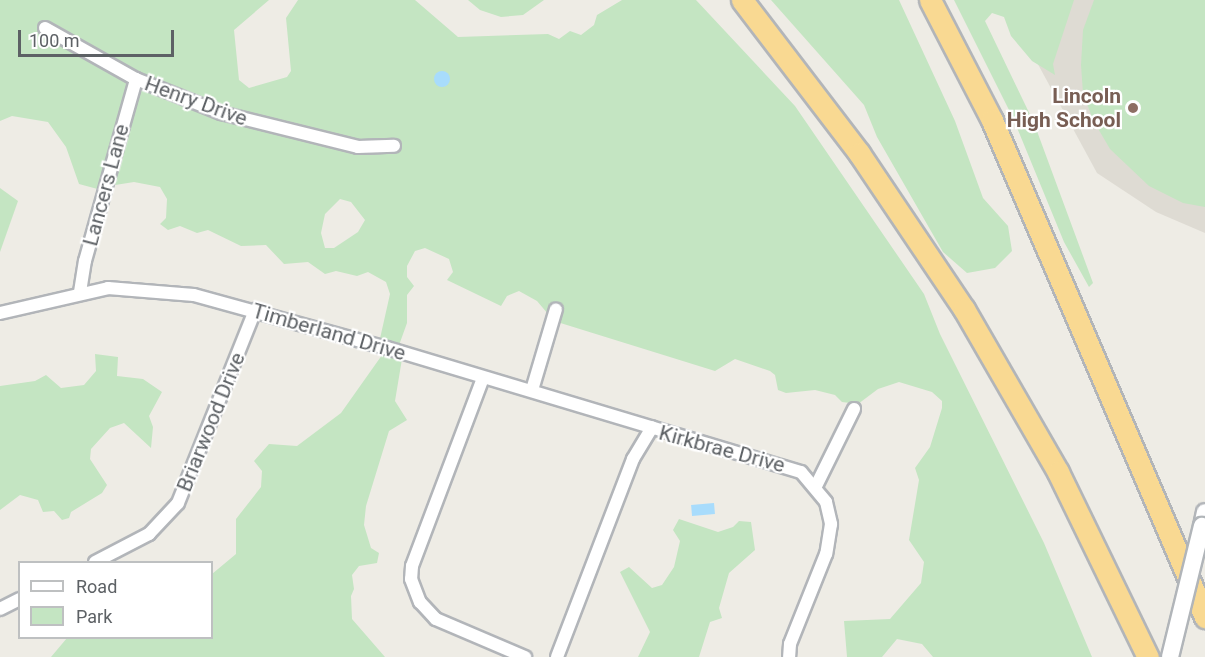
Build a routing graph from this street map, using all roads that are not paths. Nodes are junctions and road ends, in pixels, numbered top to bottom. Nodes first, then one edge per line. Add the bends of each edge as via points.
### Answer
1 (742, 0) edge
2 (930, 0) edge
3 (937, 0) edge
4 (45, 28) dead end
5 (959, 53) junction
6 (136, 79) junction
7 (394, 146) dead end
8 (80, 292) junction
9 (556, 309) dead end
10 (255, 310) junction
11 (0, 313) edge
12 (483, 378) junction
13 (532, 390) junction
14 (854, 409) dead end
15 (652, 427) junction
16 (816, 486) junction
17 (1203, 519) edge
18 (97, 561) edge
19 (18, 601) edge
20 (0, 609) edge
21 (1205, 617) edge
22 (525, 657) edge
23 (557, 657) edge
24 (789, 657) edge
25 (1148, 657) edge
26 (1170, 657) edge

1 - 25 highway via 859,153 969,317 1058,472
2 - 5 highway
3 - 5 highway
4 - 6 street, Henry Drive
5 - 21 highway
6 - 7 street, Henry Drive via 242,119 358,147
6 - 8 street, Lancers Lane via 85,261
8 - 10 street, Timberland Drive via 154,289
8 - 11 street, Timberland Drive
9 - 13 street
10 - 12 street, Timberland Drive
10 - 18 street, Briarwood Drive via 178,503 149,534
12 - 13 street, Timberland Drive
12 - 22 street via 412,566 411,579 420,602 436,619
13 - 15 street, Timberland Drive
14 - 16 street
15 - 16 street, Kirkbrae Drive via 788,466
15 - 23 street, Kirkbrae Drive via 633,459
16 - 24 street via 826,502 830,538 790,644
17 - 26 main road, bridge
19 - 20 street

